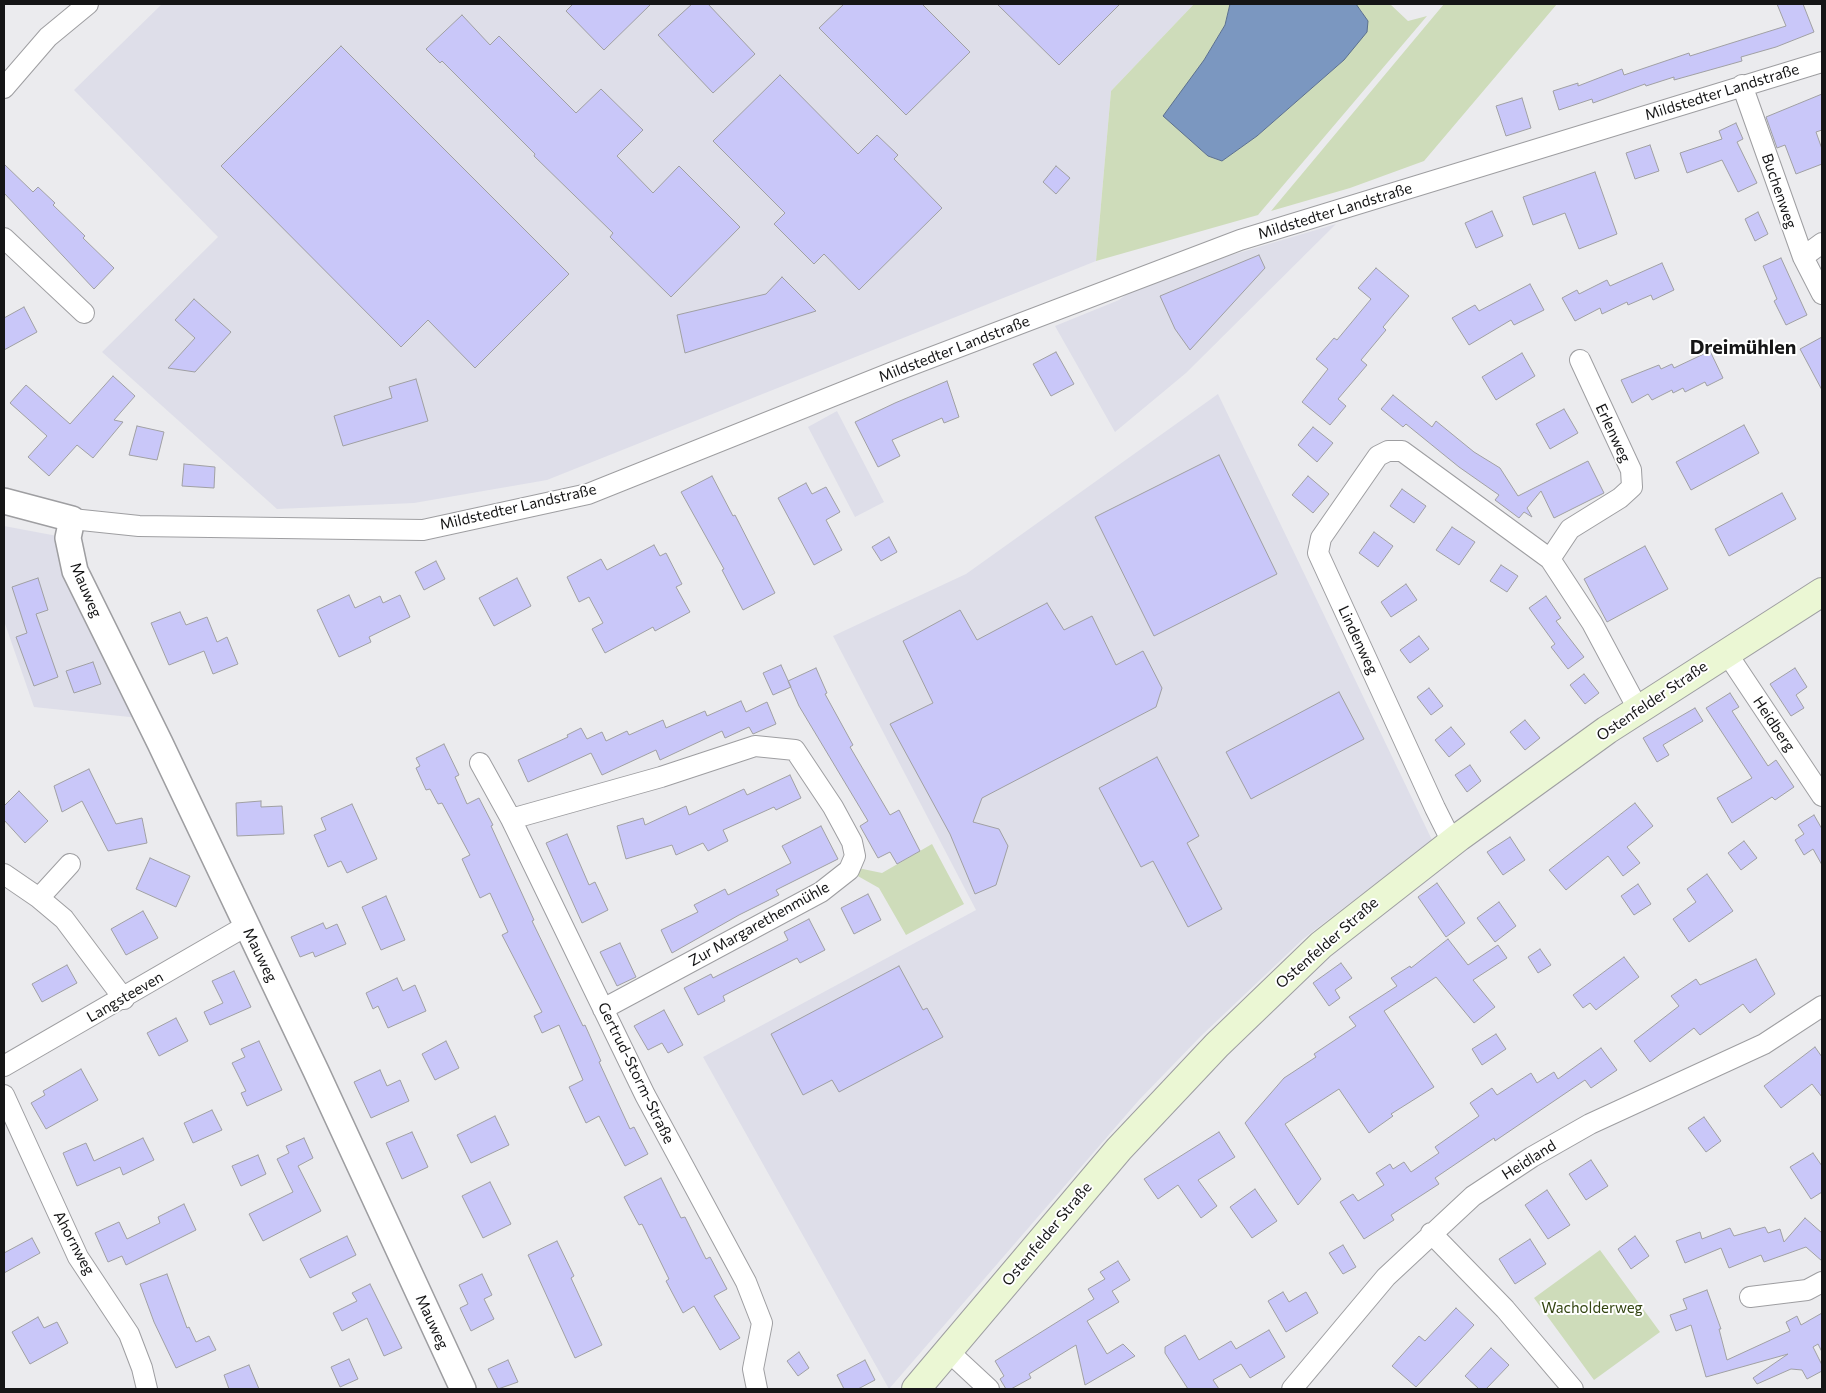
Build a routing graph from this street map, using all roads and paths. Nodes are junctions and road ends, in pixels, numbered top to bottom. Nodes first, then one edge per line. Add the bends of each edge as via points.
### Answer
1 (88, 4) edge
2 (1822, 62) edge
3 (1742, 85) junction
4 (4, 88) edge
5 (4, 238) edge
6 (1822, 243) edge
7 (1802, 257) junction
8 (1822, 294) edge
9 (84, 313) dead end
10 (1580, 360) dead end
11 (4, 501) edge
12 (72, 519) junction
13 (1550, 559) junction
14 (1822, 592) edge
15 (1726, 652) junction
16 (1638, 708) junction
17 (480, 763) dead end
18 (1822, 796) edge
19 (511, 819) junction
20 (1452, 842) junction
21 (70, 864) dead end
22 (4, 874) edge
23 (39, 898) junction
24 (246, 926) junction
25 (124, 999) junction
26 (1822, 1006) edge
27 (603, 1008) junction
28 (4, 1066) edge
29 (4, 1095) edge
30 (1432, 1233) junction
31 (1822, 1282) edge
32 (1750, 1297) dead end
33 (948, 1351) junction
34 (147, 1389) edge
35 (463, 1389) edge
36 (758, 1389) edge
37 (916, 1389) edge
38 (989, 1389) edge
39 (1292, 1389) edge
40 (1573, 1389) edge

1 - 4 street via 48,37
2 - 3 street, Mildstedter Landstraße
3 - 7 street, Buchenweg
3 - 12 street, Mildstedter Landstraße via 1240,240 893,372 588,494 423,530 139,526
5 - 9 street
6 - 7 street
7 - 8 street, Buchenweg
10 - 13 street, Erlenweg via 1630,470 1632,487 1570,529
11 - 12 street
12 - 24 street, Mauweg via 68,538 74,571
13 - 16 street via 1592,623
13 - 20 street, Lindenweg via 1402,451 1388,450 1378,456 1321,538 1318,553
14 - 15 main road, Ostenfelder Straße
15 - 16 main road, Ostenfelder Straße
15 - 18 street, Heidberg
16 - 20 main road, Ostenfelder Straße
17 - 19 street, Gertrud-Storm-Straße
19 - 27 street, Gertrud-Storm-Straße
19 - 27 street, Zur Margarethenmühle via 661,777 755,746 795,750 852,842 854,856 849,870 821,892
20 - 33 main road, Ostenfelder Straße via 1321,945 1221,1040 1119,1149
21 - 23 street
22 - 23 street
23 - 25 street via 64,920
24 - 25 street, Langsteeven
24 - 35 street, Mauweg
25 - 28 street, Langsteeven
26 - 30 street, Heidland via 1764,1044 1590,1124 1532,1157 1473,1196
27 - 36 street, Gertrud-Storm-Straße via 645,1095 746,1282 762,1323 753,1370
29 - 34 street, Ahornweg via 78,1257 129,1334
30 - 39 street, Heidland via 1386,1278
30 - 40 street via 1505,1309
31 - 32 street via 1807,1290
33 - 37 main road, Ostenfelder Straße
33 - 38 street

